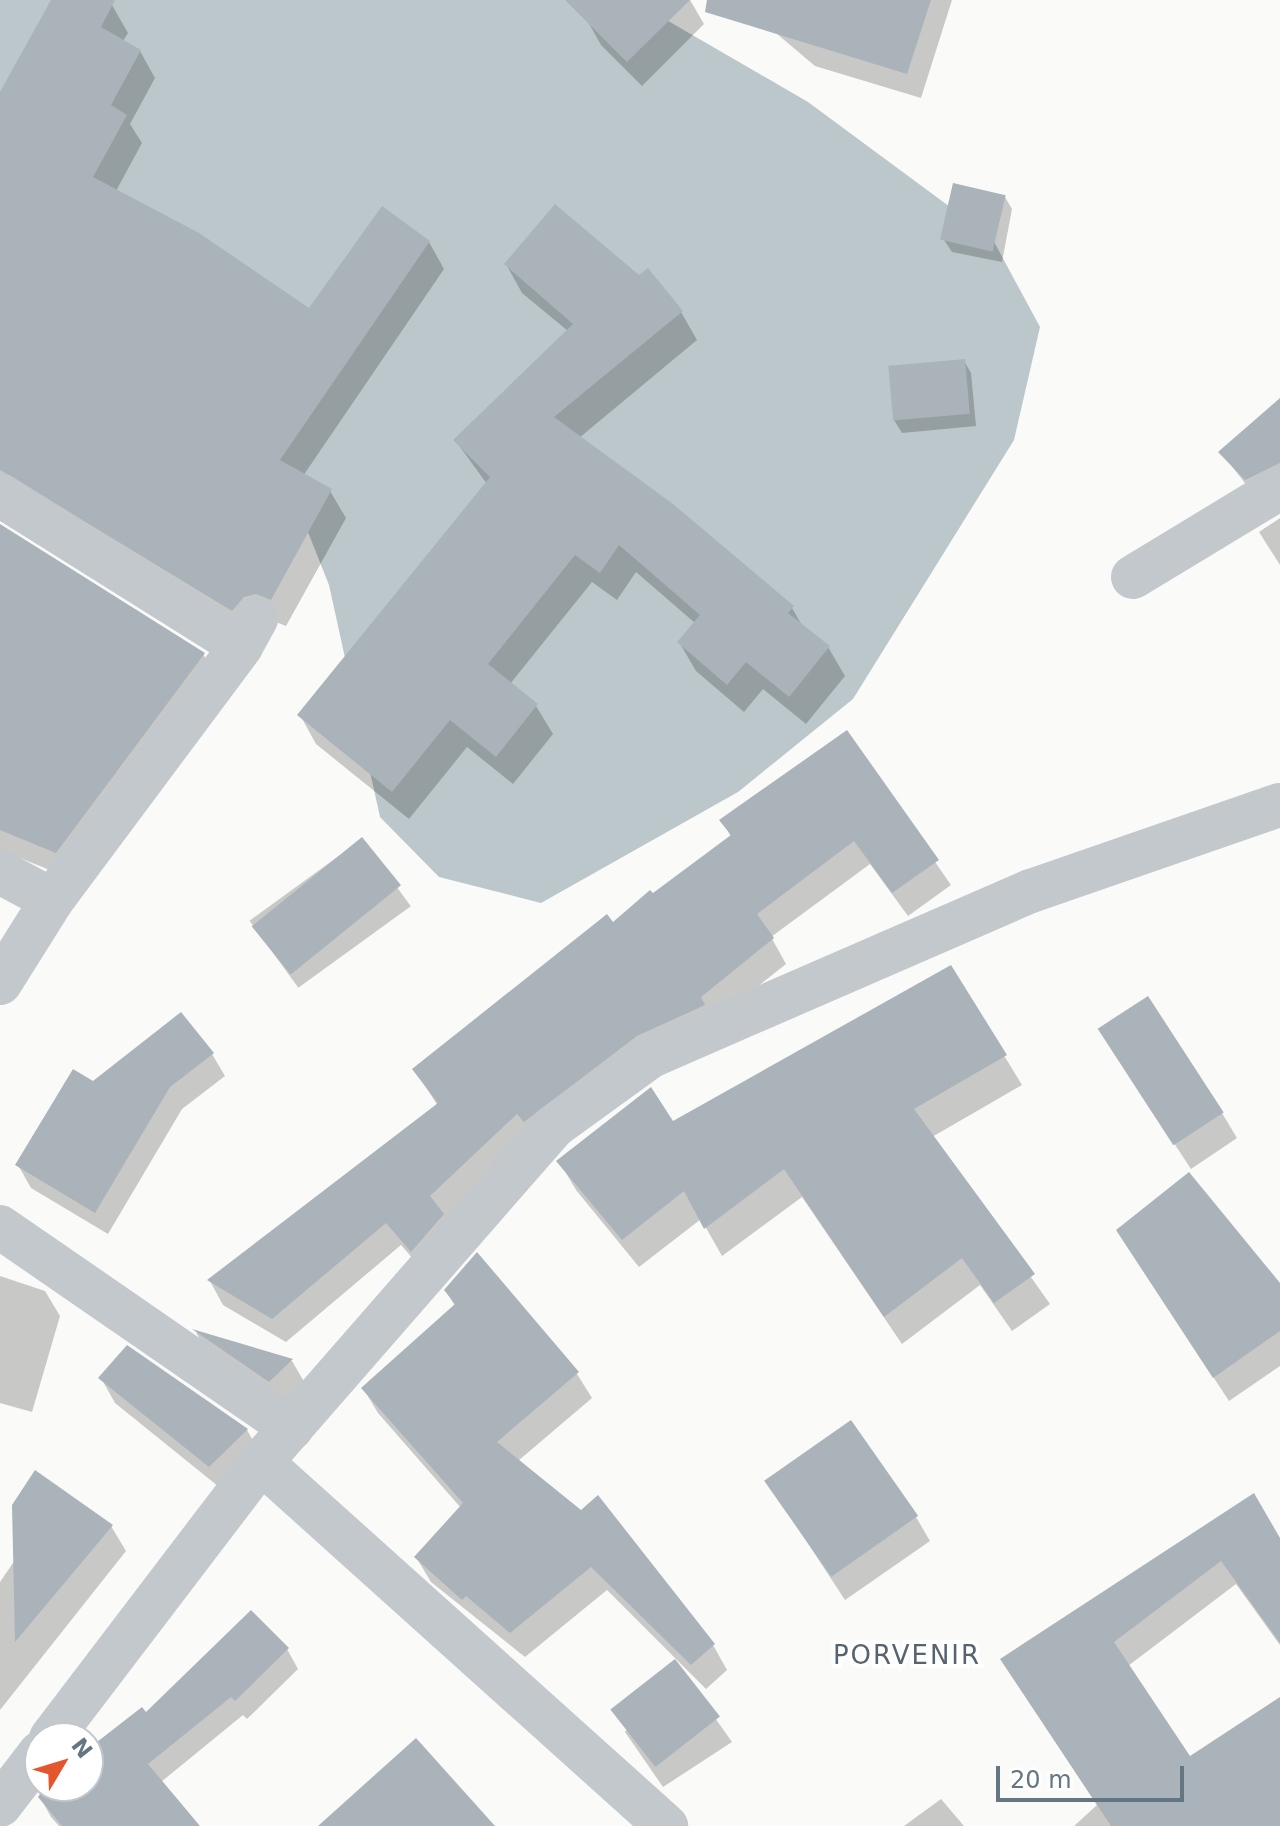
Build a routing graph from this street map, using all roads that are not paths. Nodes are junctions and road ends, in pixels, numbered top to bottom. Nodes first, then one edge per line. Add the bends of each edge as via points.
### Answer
1 (1280, 488) edge
2 (0, 495) edge
3 (1133, 577) dead end
4 (1280, 805) edge
5 (0, 872) edge
6 (52, 900) junction
7 (0, 983) edge
8 (0, 1227) edge
9 (291, 1428) junction
10 (261, 1462) junction
11 (63, 1722) edge
12 (24, 1774) edge
13 (0, 1805) edge
14 (666, 1826) edge

1 - 3 street
2 - 6 street via 249,632
4 - 9 street via 1031,891 651,1056 553,1127
5 - 6 street
6 - 7 street
8 - 9 street
9 - 10 street
10 - 11 street
10 - 14 street
12 - 13 street

